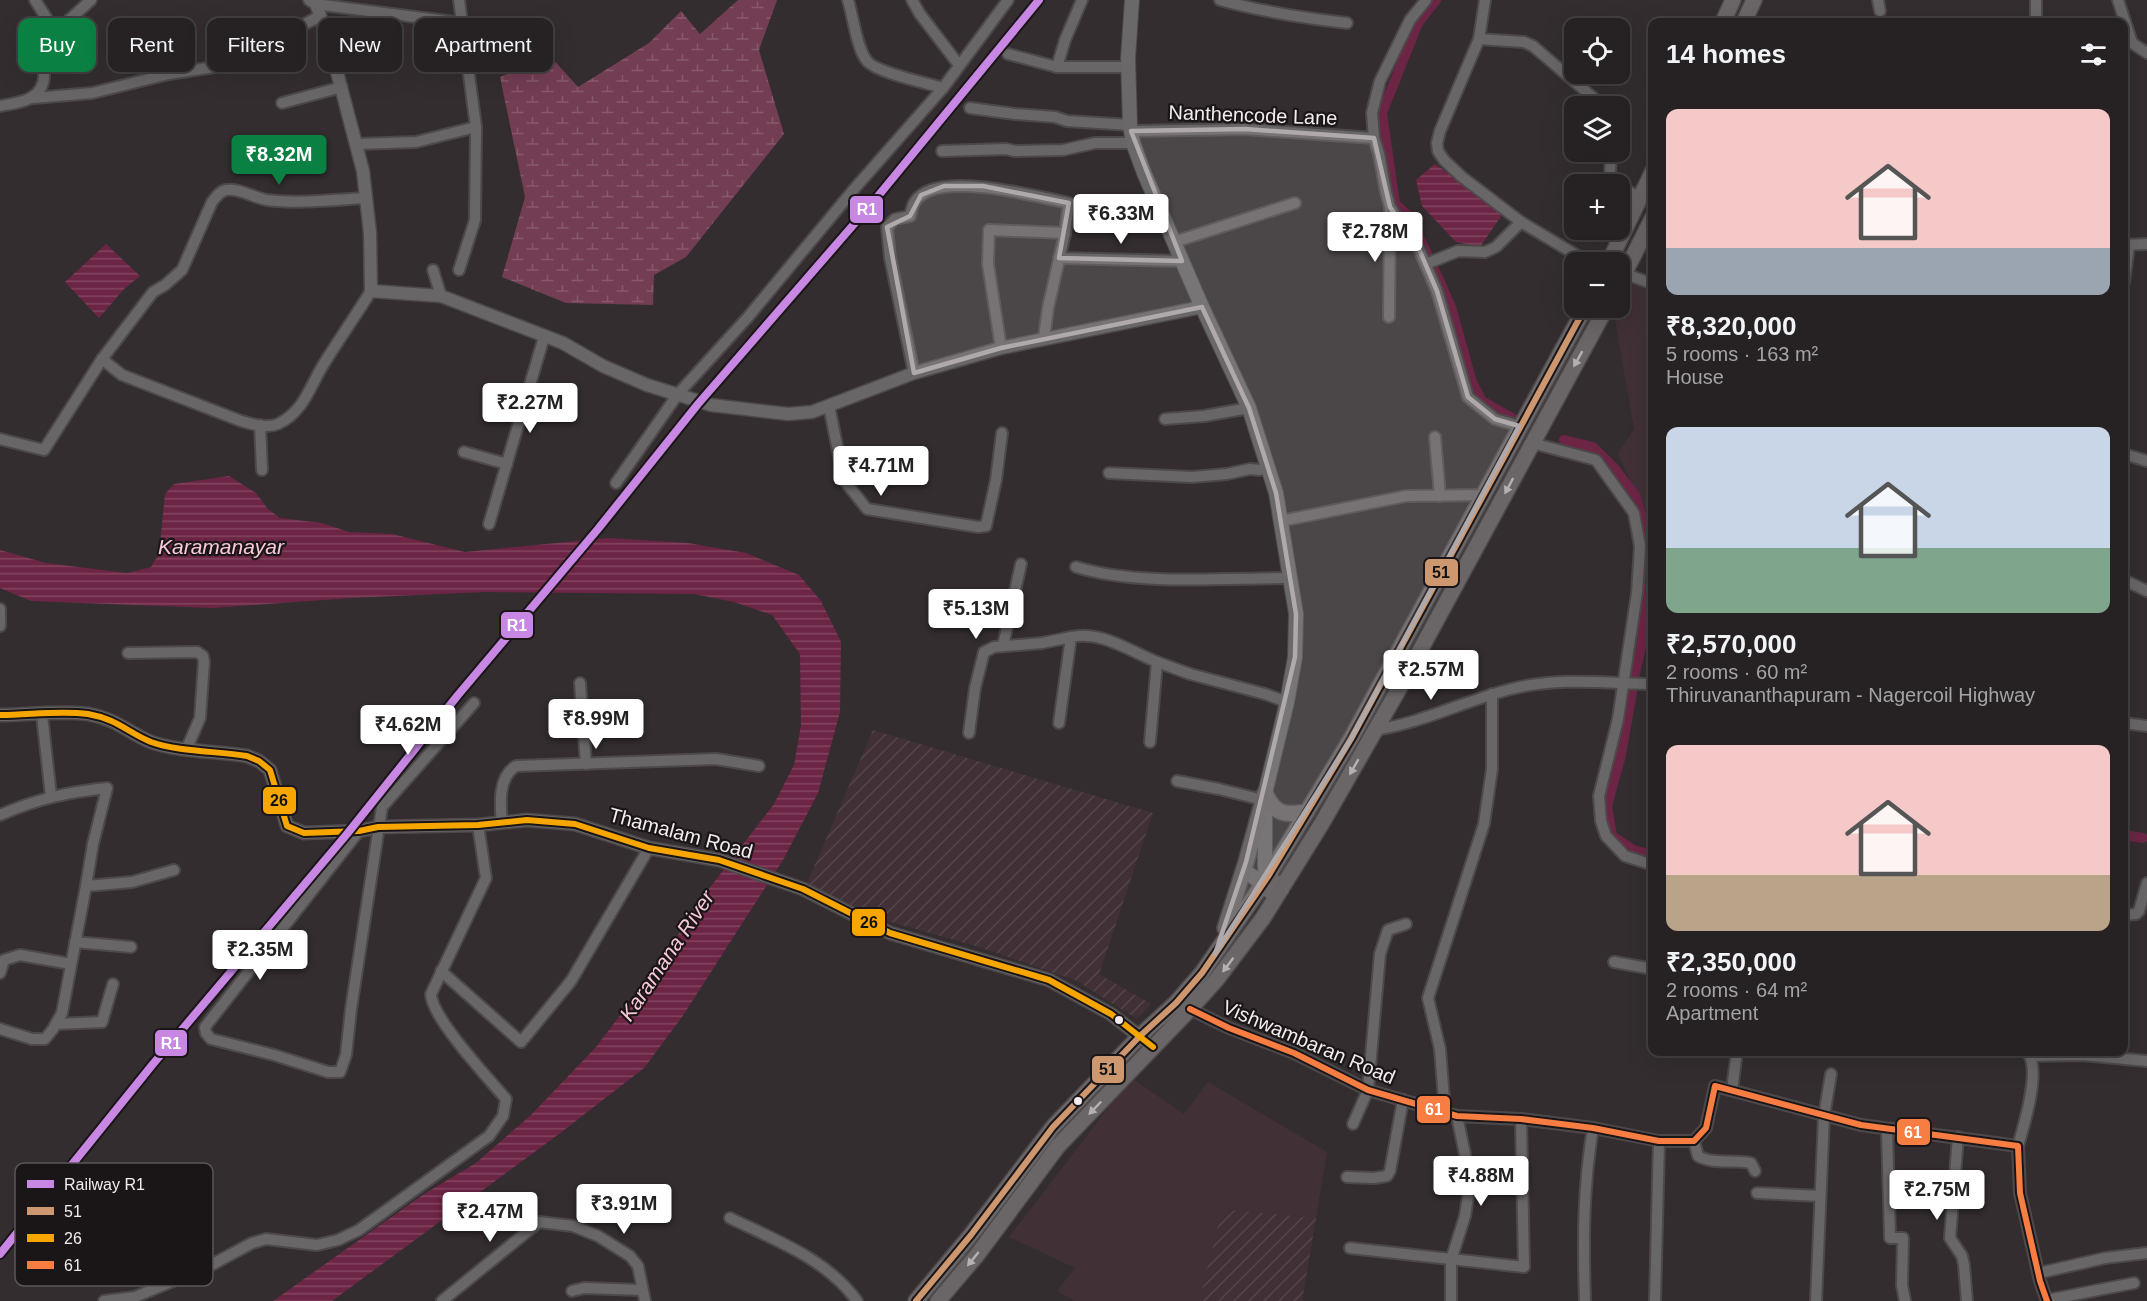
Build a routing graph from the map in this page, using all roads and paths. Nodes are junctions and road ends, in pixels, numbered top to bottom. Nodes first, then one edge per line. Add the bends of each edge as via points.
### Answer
1 (35, 0) edge
2 (91, 0) edge
3 (459, 0) edge
4 (848, 0) edge
5 (912, 0) edge
6 (1008, 0) edge
7 (1082, 0) edge
8 (1132, 0) edge
9 (1220, 0) edge
10 (1426, 0) edge
11 (1485, 0) edge
12 (1733, 0) edge
13 (1754, 0) edge
14 (2036, 0) edge
15 (2118, 0) edge
16 (313, 1) edge
17 (320, 16) junction
18 (46, 18) edge
19 (72, 18) edge
20 (428, 18) edge
21 (461, 18) edge
22 (1724, 18) edge
23 (1746, 18) edge
24 (2036, 18) edge
25 (2124, 18) edge
26 (1347, 23) dead end
27 (2128, 31) edge
28 (1479, 39) junction
29 (2147, 53) edge
30 (1008, 54) dead end
31 (959, 65) junction
32 (1058, 67) junction
33 (1120, 67) dead end
34 (43, 72) edge
35 (469, 72) edge
36 (342, 87) junction
37 (943, 88) junction
38 (1591, 96) edge
39 (33, 98) junction
40 (282, 103) dead end
41 (0, 106) edge
42 (970, 108) dead end
43 (476, 128) junction
44 (1131, 133) junction
45 (1374, 138) junction
46 (357, 144) junction
47 (942, 151) dead end
48 (1648, 182) edge
49 (1630, 192) edge
50 (365, 198) junction
51 (1641, 198) junction
52 (1295, 203) dead end
53 (1390, 207) junction
54 (1521, 222) junction
55 (1648, 227) edge
56 (1065, 233) junction
57 (1174, 242) junction
58 (2147, 244) edge
59 (2128, 245) edge
60 (1571, 252) edge
61 (1614, 252) edge
62 (1059, 258) junction
63 (1630, 260) edge
64 (1182, 261) junction
65 (1426, 264) junction
66 (433, 270) dead end
67 (459, 270) dead end
68 (1630, 278) edge
69 (1648, 283) edge
70 (371, 291) junction
71 (441, 296) junction
72 (1202, 307) junction
73 (1389, 317) dead end
74 (1579, 318) edge
75 (1601, 318) edge
76 (544, 337) junction
77 (1044, 338) junction
78 (1002, 348) junction
79 (102, 359) junction
80 (914, 373) junction
81 (678, 394) junction
82 (829, 406) junction
83 (1249, 408) junction
84 (1165, 419) dead end
85 (260, 425) junction
86 (1519, 426) junction
87 (1002, 433) dead end
88 (1435, 437) dead end
89 (0, 439) edge
90 (1532, 443) junction
91 (464, 452) dead end
92 (2128, 455) edge
93 (2147, 461) edge
94 (507, 465) junction
95 (1268, 468) junction
96 (262, 470) dead end
97 (1109, 473) dead end
98 (616, 483) dead end
99 (1483, 495) junction
100 (1440, 496) junction
101 (1281, 521) junction
102 (489, 524) dead end
103 (1021, 564) dead end
104 (1076, 567) dead end
105 (1290, 578) junction
106 (2128, 582) edge
107 (2147, 591) edge
108 (0, 609) edge
109 (0, 626) edge
110 (1071, 637) junction
111 (1003, 646) junction
112 (128, 653) dead end
113 (1157, 662) junction
114 (580, 683) dead end
115 (1625, 683) junction
116 (1648, 684) edge
117 (1492, 694) junction
118 (1287, 702) junction
119 (474, 703) dead end
120 (42, 714) junction
121 (0, 715) edge
122 (1059, 723) dead end
123 (2128, 724) edge
124 (2147, 726) edge
125 (1375, 730) junction
126 (969, 733) dead end
127 (1150, 742) dead end
128 (187, 748) junction
129 (586, 764) junction
130 (759, 766) dead end
131 (1177, 781) dead end
132 (51, 796) junction
133 (1264, 796) junction
134 (1307, 812) junction
135 (0, 816) edge
136 (502, 823) junction
137 (478, 825) junction
138 (378, 826) junction
139 (359, 831) junction
140 (649, 848) junction
141 (1648, 864) edge
142 (174, 870) dead end
143 (1244, 871) junction
144 (1265, 879) junction
145 (2147, 883) edge
146 (86, 886) junction
147 (1279, 893) junction
148 (2128, 915) edge
149 (1406, 924) dead end
150 (75, 942) junction
151 (130, 946) dead end
152 (1215, 954) junction
153 (1614, 962) dead end
154 (71, 964) junction
155 (1648, 968) edge
156 (441, 971) junction
157 (0, 973) edge
158 (113, 984) dead end
159 (1190, 1009) junction
160 (56, 1024) junction
161 (0, 1029) edge
162 (1140, 1036) junction
163 (1153, 1047) junction
164 (1736, 1056) edge
165 (2029, 1056) edge
166 (2112, 1056) edge
167 (2147, 1061) edge
168 (1831, 1074) dead end
169 (1732, 1089) junction
170 (1368, 1090) junction
171 (1403, 1100) junction
172 (1445, 1112) junction
173 (1457, 1116) junction
174 (1824, 1116) junction
175 (1521, 1119) junction
176 (1353, 1124) dead end
177 (1593, 1128) junction
178 (1887, 1130) junction
179 (1958, 1137) junction
180 (1659, 1141) junction
181 (1694, 1141) junction
182 (2018, 1146) junction
183 (1755, 1171) dead end
184 (1347, 1177) dead end
185 (1757, 1193) dead end
186 (1820, 1196) junction
187 (730, 1218) dead end
188 (1350, 1248) dead end
189 (2147, 1253) edge
190 (1451, 1260) junction
191 (213, 1264) edge
192 (2039, 1273) junction
193 (2134, 1283) dead end
194 (161, 1286) edge
195 (572, 1291) dead end
196 (644, 1295) edge
197 (104, 1301) edge
198 (442, 1301) edge
199 (857, 1301) edge
200 (916, 1301) edge
201 (938, 1301) edge
202 (1451, 1301) edge
203 (1585, 1301) edge
204 (1655, 1301) edge
205 (1816, 1301) edge
206 (1905, 1301) edge
207 (1967, 1301) edge
208 (2047, 1301) edge

1 - 18 street
2 - 19 street
3 - 21 street
4 - 37 street via 868,63
5 - 31 street
6 - 31 street
7 - 32 street
8 - 44 main road via 1128,58
9 - 26 street via 1283,15
10 - 45 street via 1410,20 1380,81 1372,113
11 - 28 street
12 - 22 main road
13 - 23 main road
14 - 24 street
15 - 25 street
16 - 17 street
16 - 20 street
17 - 36 street
17 - 39 street via 214,67 92,93
27 - 29 street via 2132,43
28 - 38 street via 1533,46
28 - 54 street via 1440,131 1438,151 1462,177
30 - 32 street
31 - 37 street
32 - 33 street
34 - 39 street via 42,83
35 - 43 street
36 - 40 street
36 - 46 street
37 - 81 street
39 - 41 street
42 - 44 street via 1055,117
43 - 46 street via 416,142
43 - 67 street via 475,220
44 - 45 street, Nanthencode Lane via 1245,129
44 - 47 street via 1063,150
44 - 57 main road
45 - 53 street
46 - 50 street
48 - 51 main road
49 - 51 street
50 - 70 street
50 - 79 street via 265,200 245,192 220,192 182,270 153,292
51 - 61 main road
52 - 57 street
53 - 65 street
53 - 73 street
54 - 60 street
54 - 65 street via 1496,248 1485,252 1458,251
55 - 63 main road
56 - 62 street
56 - 78 street via 989,230 988,264
56 - 80 street via 1069,203 983,186 945,186 921,195 912,205 910,216 895,219 887,227 890,258
57 - 64 main road
58 - 59 street
62 - 64 street
62 - 77 street
64 - 72 main road
65 - 86 street via 1468,397 1495,419
66 - 71 street
68 - 69 street
70 - 71 street
70 - 85 street via 295,412 276,425
71 - 76 street
72 - 77 street
72 - 83 main road
74 - 86 main road
75 -> 90 main road
76 - 81 street via 647,385
76 - 94 street
77 - 78 street
78 - 80 street
79 - 85 street via 122,375
79 - 89 street via 44,450
80 - 82 street
81 - 82 street via 711,405 756,412 788,414
81 - 98 street
82 - 87 street via 844,480 867,509 978,527 986,526
83 - 84 street
83 - 95 main road
85 - 96 street
86 - 99 main road
88 - 100 street
90 - 115 street via 1596,460 1634,513 1640,546
90 -> 125 main road
91 - 94 street
92 - 93 street
94 - 102 street
95 - 97 street via 1192,477
95 - 101 main road
99 - 100 street
99 - 134 main road via 1351,739
100 - 101 street via 1406,496
101 - 105 main road
103 - 111 street
104 - 105 street via 1097,573 1162,578
105 - 118 main road via 1296,614 1295,657
106 - 107 street
108 - 109 street
110 - 111 street
110 - 113 street via 1102,638
110 - 122 street
111 - 126 street via 984,652
112 - 128 street via 197,652 203,656 200,718
113 - 118 street
113 - 127 street
114 - 129 street
115 - 116 street
115 - 117 street via 1566,681
115 - 141 street via 1599,796 1601,821 1606,836 1625,856
117 - 125 street via 1414,723
117 - 172 street via 1492,769 1484,824 1428,998 1440,1049
118 - 133 main road
119 - 138 street via 382,807
120 - 121 street, Thamalam Road
120 - 128 street, Thamalam Road via 88,714 111,720 150,741
120 - 132 street
123 - 124 street
125 -> 147 main road
128 - 139 street, Thamalam Road via 259,761 270,770 287,826 304,833
129 - 130 street via 716,759
129 - 136 street via 516,766 510,770 504,780 500,805
131 - 133 street
132 - 135 street
132 - 146 street via 108,788
133 - 134 main road via 1281,812
133 - 143 main road
133 - 144 main road
134 - 144 main road
136 - 137 street, Thamalam Road
136 - 140 street, Thamalam Road via 527,820 575,824
137 - 138 street, Thamalam Road
137 - 156 street via 486,878
138 - 139 street, Thamalam Road
138 - 139 street via 346,1055 340,1072 328,1072 210,1038 205,1027
140 - 156 street via 571,981 521,1042
140 - 162 street, Thamalam Road via 719,860 803,889 890,933 1049,980 1111,1014
142 - 146 street via 132,882
143 - 144 main road
143 - 152 main road
144 - 147 main road
144 - 152 main road
145 - 148 street via 2139,911
146 - 150 street
147 -> 159 main road via 1217,979
149 - 170 street via 1388,930 1380,954
150 - 151 street
150 - 154 street
152 - 162 main road via 1176,1003
153 - 155 street
154 - 157 street via 20,955 4,960
154 - 160 street
156 - 191 street via 431,994 435,1010 506,1100 503,1116 489,1136 359,1230 338,1240 317,1245 266,1239
158 - 160 street via 102,1022
159 - 163 main road
159 - 170 street, Vishwambaran Road via 1294,1053
160 - 161 street via 45,1038 32,1039
162 - 163 street, Thamalam Road
162 - 200 main road via 1053,1127
163 -> 201 main road via 1058,1146
164 - 169 street
165 - 182 street via 2032,1081
166 - 167 street
168 - 174 street
169 - 174 street
169 - 181 street via 1715,1086 1706,1128
170 - 171 street, Vishwambaran Road
170 - 176 street
171 - 172 street, Vishwambaran Road
171 - 184 street via 1390,1171 1374,1178
172 - 173 street, Vishwambaran Road
173 - 175 street, Vishwambaran Road
173 - 190 street via 1469,1190
174 - 178 street
174 - 186 street
175 - 177 street, Vishwambaran Road
175 - 190 street via 1524,1267
177 - 180 street, Vishwambaran Road
177 - 203 street via 1584,1215
178 - 179 street
178 - 206 street via 1890,1238 1903,1238
179 - 182 street
179 - 207 street via 1950,1238 1962,1256
180 - 181 street, Vishwambaran Road
180 - 204 street
181 - 183 street via 1698,1156 1705,1160 1741,1160 1751,1163
182 - 192 street via 2020,1193
185 - 186 street
186 - 205 street
187 - 199 street via 827,1269
188 - 190 street
189 - 192 street
190 - 202 street
192 - 208 street
193 - 208 street
194 - 197 street via 135,1297
195 - 196 street via 584,1288
196 - 198 street via 638,1266 630,1256 573,1226 539,1222

